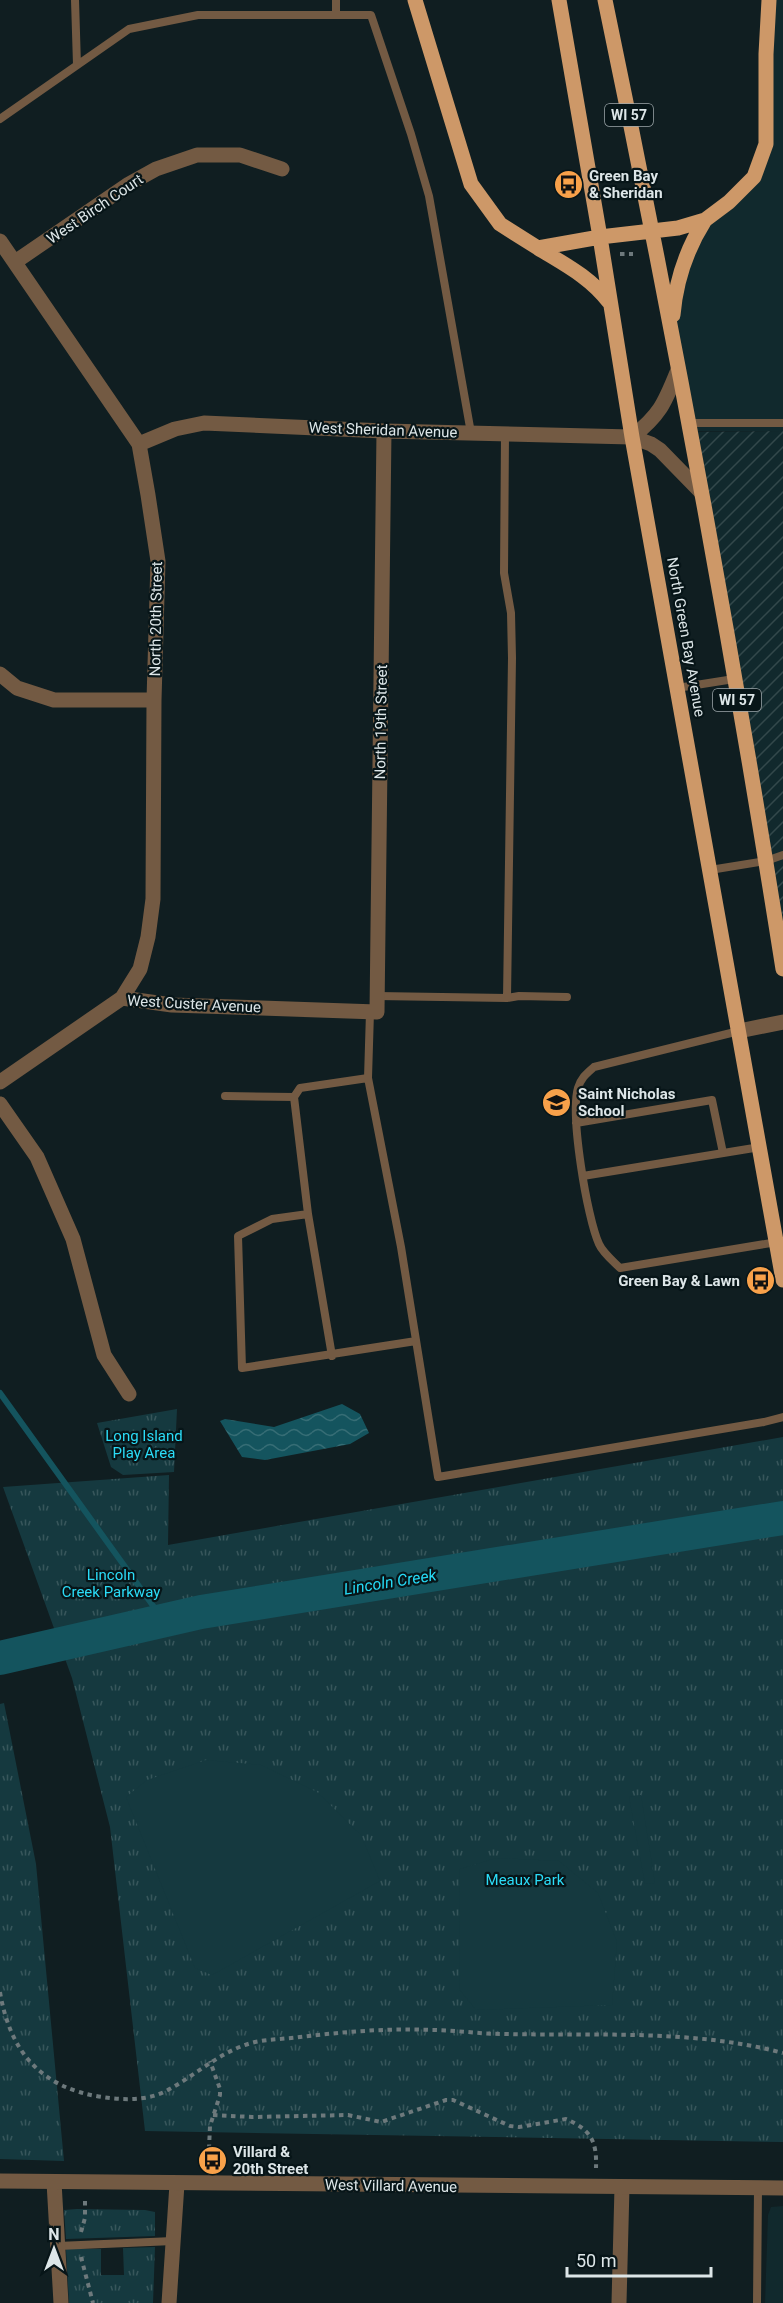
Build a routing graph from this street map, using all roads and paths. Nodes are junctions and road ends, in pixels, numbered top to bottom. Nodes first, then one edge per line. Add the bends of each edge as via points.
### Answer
1 (75, 0) edge
2 (336, 0) edge
3 (415, 0) edge
4 (559, 0) edge
5 (605, 0) edge
6 (769, 0) edge
7 (336, 15) junction
8 (77, 65) junction
9 (0, 118) edge
10 (282, 170) dead end
11 (705, 220) junction
12 (653, 231) junction
13 (600, 237) junction
14 (0, 242) edge
15 (537, 248) junction
16 (620, 254) dead end
17 (633, 254) dead end
18 (15, 262) junction
19 (610, 302) junction
20 (671, 336) junction
21 (678, 369) junction
22 (688, 423) junction
23 (783, 423) edge
24 (384, 431) junction
25 (471, 433) junction
26 (505, 434) junction
27 (632, 437) junction
28 (139, 444) junction
29 (700, 491) junction
30 (0, 674) edge
31 (734, 679) junction
32 (677, 688) junction
33 (154, 700) junction
34 (783, 855) edge
35 (766, 861) junction
36 (710, 870) junction
37 (783, 969) edge
38 (377, 996) junction
39 (567, 997) dead end
40 (122, 998) junction
41 (507, 998) junction
42 (373, 1012) junction
43 (783, 1022) edge
44 (739, 1031) junction
45 (369, 1078) junction
46 (0, 1082) edge
47 (225, 1096) dead end
48 (294, 1097) junction
49 (0, 1104) edge
50 (576, 1123) junction
51 (760, 1147) junction
52 (723, 1153) junction
53 (583, 1176) junction
54 (308, 1214) junction
55 (777, 1242) junction
56 (783, 1280) edge
57 (416, 1341) junction
58 (332, 1356) junction
59 (129, 1394) dead end
60 (783, 1417) edge
61 (0, 1992) edge
62 (783, 2053) edge
63 (210, 2061) junction
64 (213, 2115) junction
65 (209, 2149) dead end
66 (596, 2168) dead end
67 (0, 2181) edge
68 (54, 2182) junction
69 (177, 2184) junction
70 (622, 2187) junction
71 (758, 2188) junction
72 (783, 2188) edge
73 (173, 2241) junction
74 (58, 2246) junction
75 (61, 2303) edge
76 (169, 2303) edge
77 (619, 2303) edge
78 (757, 2303) edge

1 - 8 lane
2 - 7 lane
3 - 15 main road via 471,184 500,224
4 - 13 main road, North Green Bay Avenue
5 - 12 main road, WI 57
6 - 11 main road via 766,144 754,177
7 - 8 lane via 198,15 129,29
7 - 25 lane via 371,15 387,57 429,196
8 - 9 lane
10 - 18 street, West Birch Court via 240,155 197,155 156,168
11 - 12 main road
11 - 20 main road via 684,259 675,292
12 - 13 main road
12 - 20 main road, WI 57
13 - 15 main road
13 - 19 main road, North Green Bay Avenue
14 - 18 street, North 20th Street
15 - 19 main road via 597,286
16 - 17 path
18 - 28 street, North 20th Street
19 - 27 main road, North Green Bay Avenue
20 - 21 main road, WI 57
21 - 22 main road, WI 57
21 - 27 street via 662,408
22 - 23 lane
22 - 29 main road, WI 57
24 - 25 street, West Sheridan Avenue
24 - 28 street, West Sheridan Avenue via 204,423 175,429
24 - 38 street, North 19th Street
25 - 26 street, West Sheridan Avenue
26 - 27 street, West Sheridan Avenue
26 - 41 lane via 504,573 511,613 512,658
27 - 29 street, West Sheridan Avenue via 660,450
27 - 32 main road, North Green Bay Avenue
28 - 33 street, North 20th Street via 158,561
29 - 31 main road, WI 57
30 - 33 street via 17,688 54,700
31 - 32 lane
31 - 35 main road, WI 57
32 - 36 main road, North Green Bay Avenue
33 - 40 street, North 20th Street via 153,899 140,969
34 - 35 lane
35 - 36 lane
35 - 37 main road, WI 57
36 - 44 main road, North Green Bay Avenue
38 - 41 lane
38 - 42 street, North 19th Street
39 - 41 lane
40 - 42 street, West Custer Avenue via 172,1005
40 - 46 street, West Custer Avenue
42 - 45 lane
43 - 44 street
44 - 50 lane via 594,1067 582,1077 577,1091
44 - 51 main road, North Green Bay Avenue
45 - 48 lane via 300,1088
45 - 57 lane
47 - 48 lane
48 - 54 lane
49 - 59 street via 38,1157 73,1239 104,1355
50 - 52 lane via 712,1100
50 - 53 lane
51 - 52 lane
51 - 55 main road, North Green Bay Avenue
52 - 53 lane
53 - 55 lane via 599,1246 620,1268
54 - 58 lane
54 - 58 lane via 272,1220 238,1236 242,1368
55 - 56 main road, North Green Bay Avenue
57 - 58 lane
57 - 60 lane via 438,1477
61 - 63 path via 9,2030 25,2056 50,2080 74,2091 103,2097 145,2098 163,2092
62 - 63 path via 711,2040 430,2030 348,2032 255,2042
63 - 64 path via 220,2089
64 - 65 path
64 - 66 path via 348,2115 381,2122 453,2100 510,2126 566,2119 588,2132 597,2152
67 - 68 street, West Villard Avenue
68 - 69 street, West Villard Avenue
68 - 74 street
69 - 70 street, West Villard Avenue
69 - 73 street
70 - 71 street, West Villard Avenue
70 - 77 street
71 - 72 street, West Villard Avenue
71 - 78 lane
73 - 74 lane
73 - 76 street
74 - 75 street

